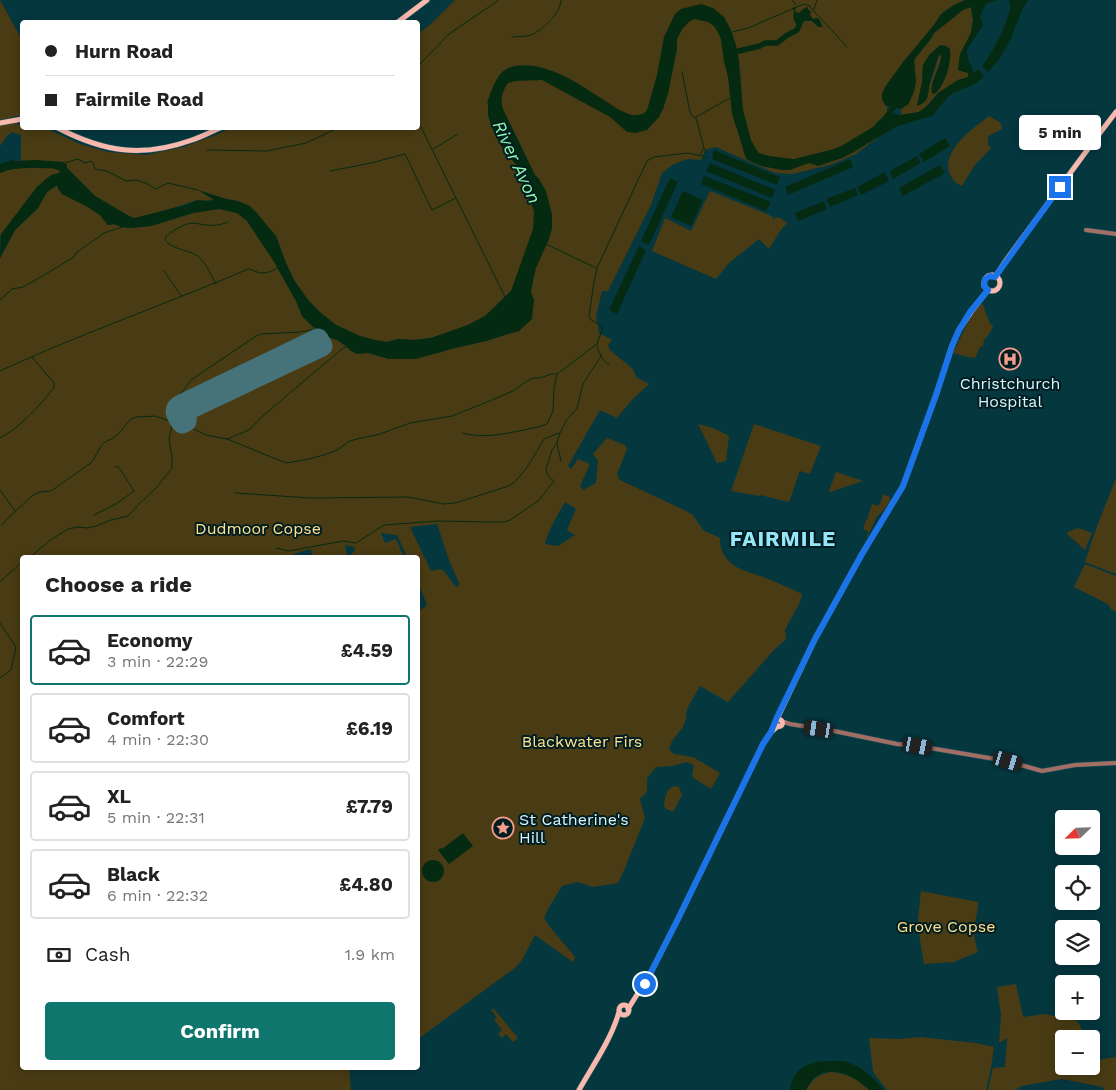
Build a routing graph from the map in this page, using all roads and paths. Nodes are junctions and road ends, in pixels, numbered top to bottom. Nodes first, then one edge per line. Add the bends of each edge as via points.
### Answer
1 (427, 0) edge
2 (401, 20) edge
3 (1116, 112) edge
4 (20, 119) edge
5 (0, 124) edge
6 (62, 130) edge
7 (216, 130) edge
8 (1086, 230) dead end
9 (1116, 234) edge
10 (995, 277) junction
11 (988, 290) junction
12 (779, 723) junction
13 (1116, 763) edge
14 (627, 1007) junction
15 (621, 1013) junction
16 (579, 1090) edge

1 - 2 main road
3 - 10 main road
4 - 5 main road
6 - 7 main road via 111,149 144,151 176,146
8 - 9 street
10 - 11 main road via 998,287 994,291
10 - 11 main road via 985,279 984,286
11 - 12 main road via 959,330 903,486 815,639 781,710
12 - 13 street via 1008,761 1042,771
12 - 14 main road via 759,751 650,974
14 - 15 main road via 628,1013
14 - 15 main road via 620,1006
15 - 16 main road

